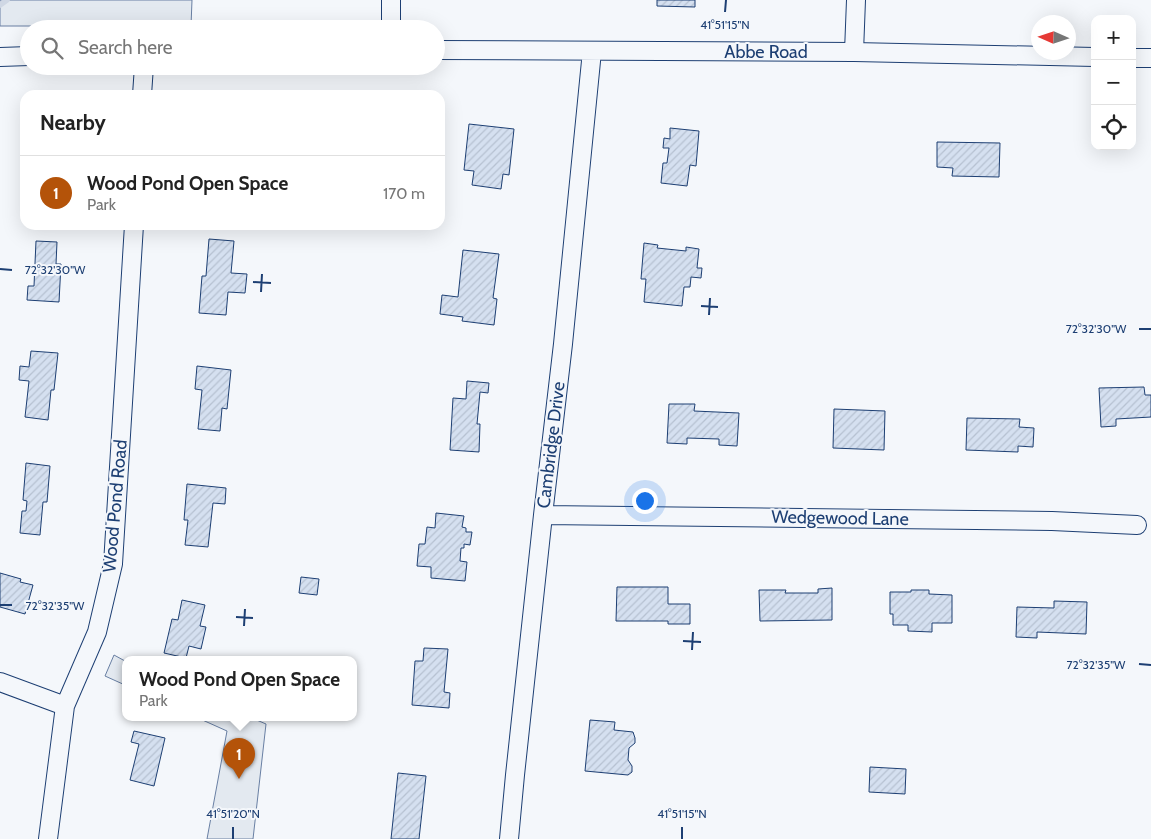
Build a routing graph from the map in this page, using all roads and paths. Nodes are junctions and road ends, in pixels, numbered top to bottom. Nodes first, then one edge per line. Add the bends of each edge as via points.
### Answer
1 (391, 0) edge
2 (856, 0) edge
3 (391, 20) edge
4 (445, 50) edge
5 (592, 50) junction
6 (854, 52) junction
7 (20, 56) edge
8 (0, 57) edge
9 (1091, 57) edge
10 (1136, 58) edge
11 (1151, 58) edge
12 (143, 75) edge
13 (142, 90) edge
14 (134, 230) edge
15 (543, 515) junction
16 (1136, 525) dead end
17 (0, 682) edge
18 (65, 706) junction
19 (48, 839) edge
20 (509, 839) edge

1 - 3 street
2 - 6 street
4 - 5 street, Abbe Road
5 - 6 street, Abbe Road
5 - 15 street, Cambridge Drive
6 - 9 street, Abbe Road
7 - 8 street
10 - 11 street
12 - 13 street
14 - 18 street, Wood Pond Road via 112,564 97,632
15 - 16 street, Wedgewood Lane via 1052,521
15 - 20 street, Cambridge Drive
17 - 18 street
18 - 19 street, Wood Pond Road

